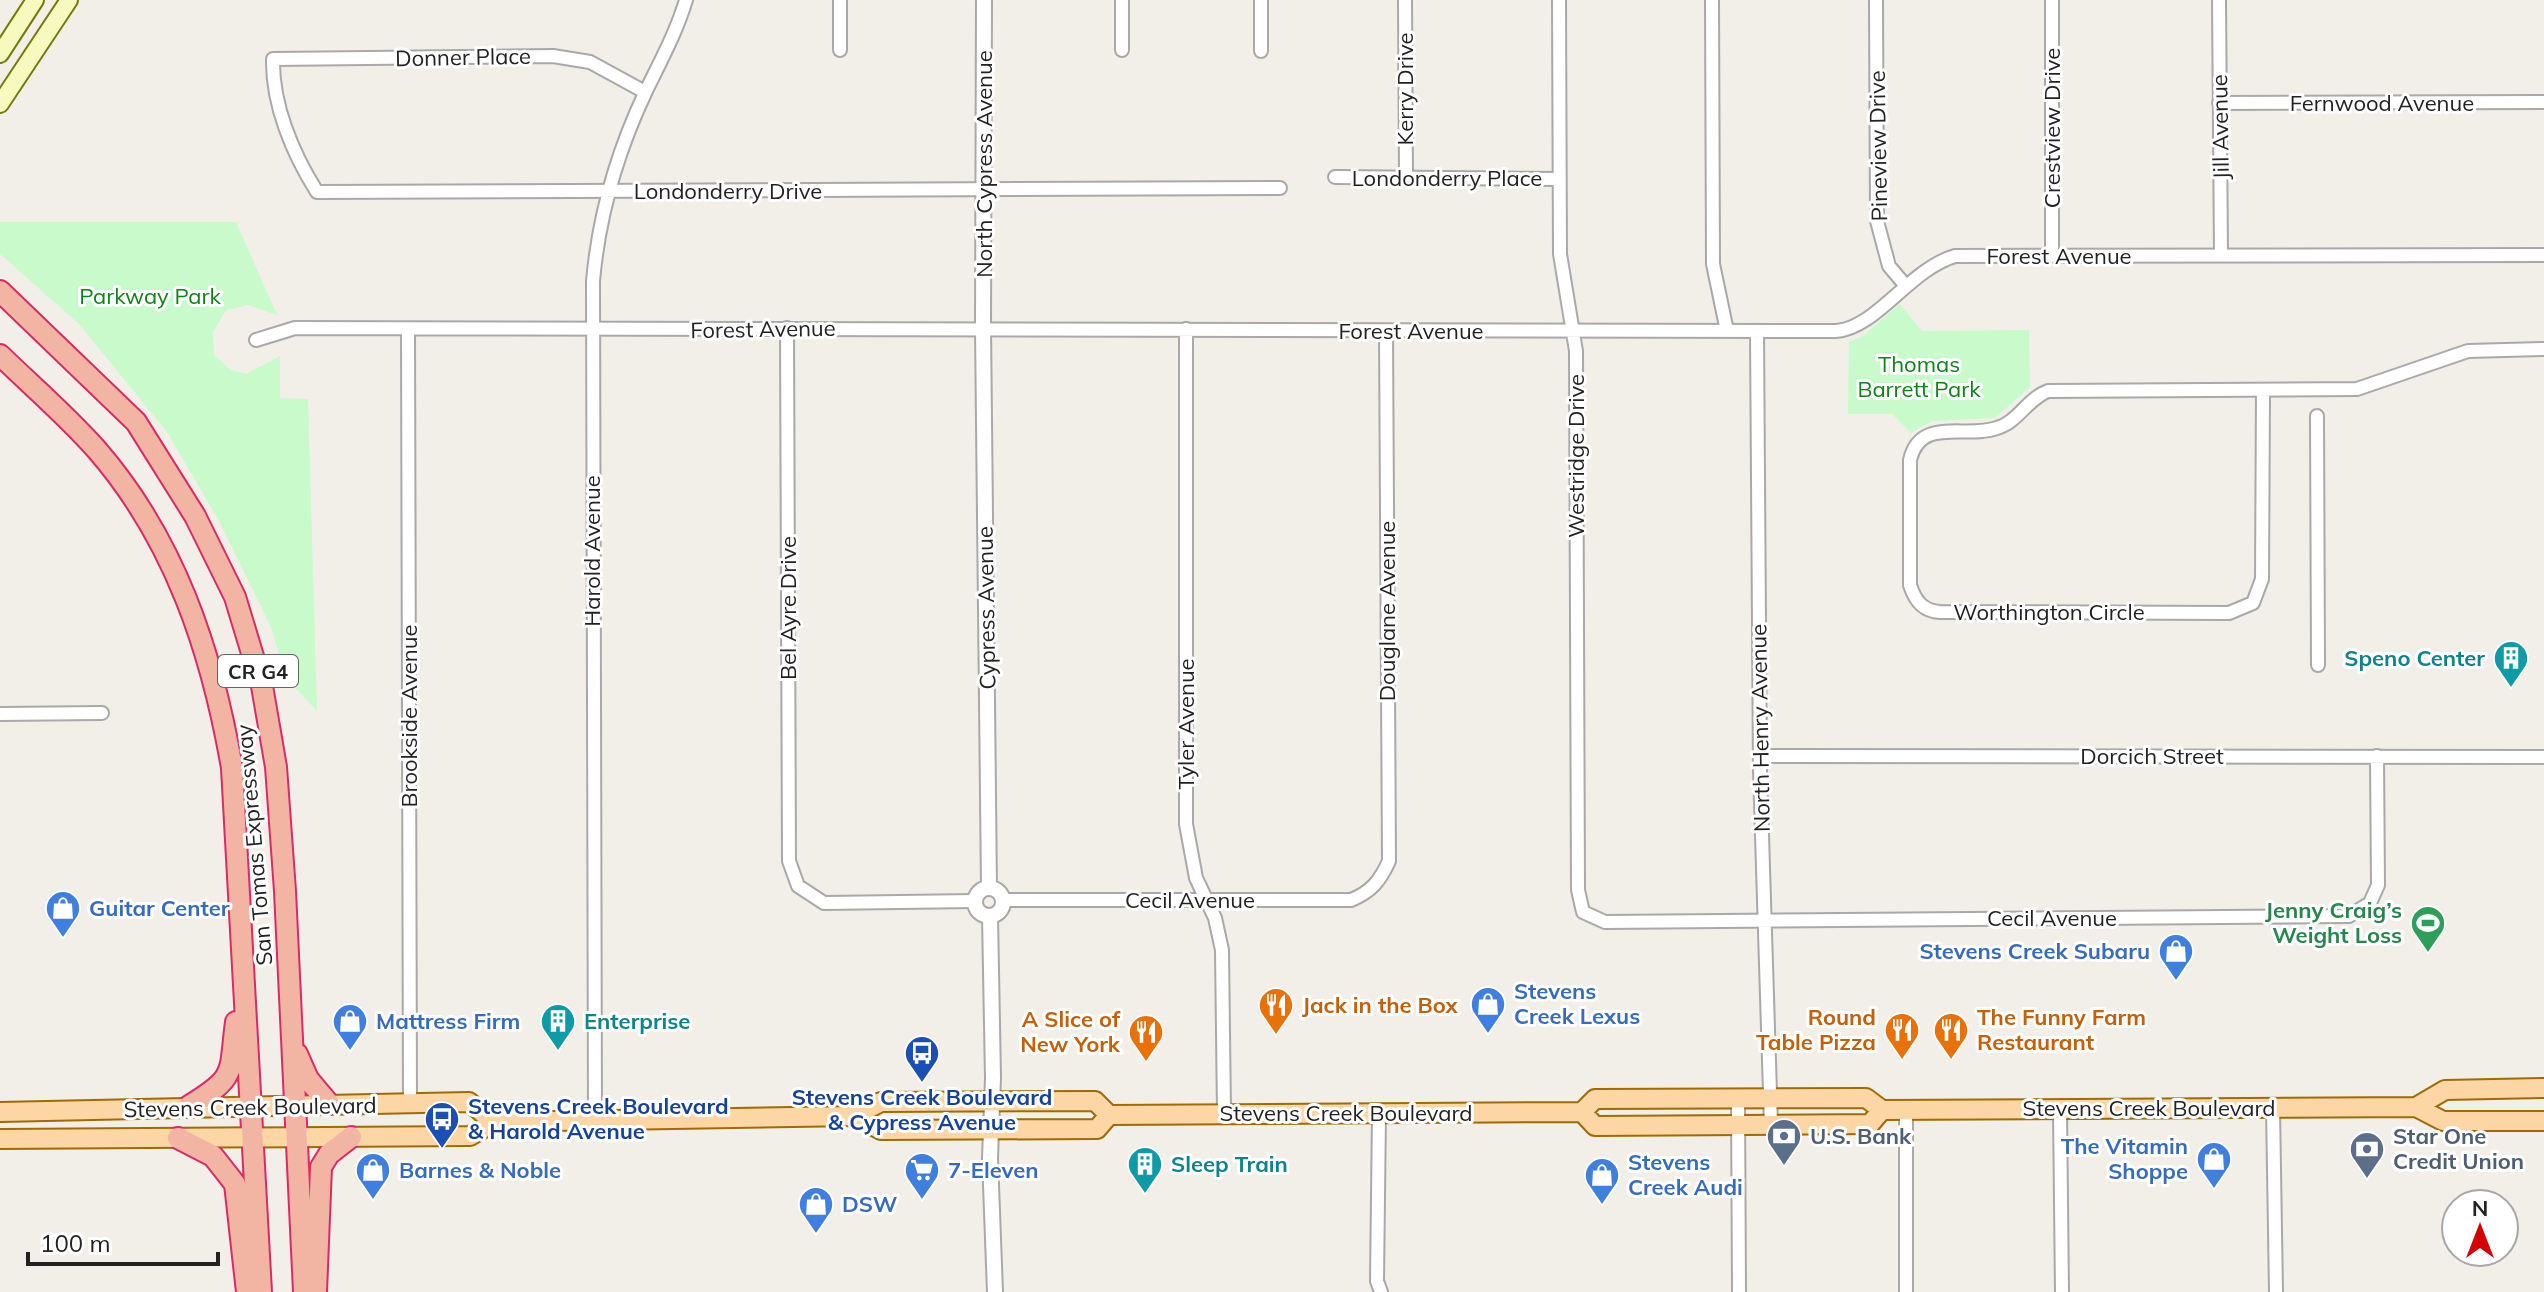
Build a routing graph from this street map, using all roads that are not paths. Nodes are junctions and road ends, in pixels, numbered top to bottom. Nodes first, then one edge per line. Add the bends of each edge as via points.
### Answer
1 (35, 0) edge
2 (69, 0) edge
3 (686, 0) edge
4 (840, 0) edge
5 (984, 0) edge
6 (1122, 0) edge
7 (1261, 0) edge
8 (1405, 0) edge
9 (1559, 0) edge
10 (1712, 0) edge
11 (1876, 0) edge
12 (2052, 0) edge
13 (2219, 0) edge
14 (840, 50) dead end
15 (1122, 50) dead end
16 (1261, 51) dead end
17 (0, 54) edge
18 (273, 59) joint
19 (645, 92) junction
20 (2544, 102) edge
21 (2219, 103) junction
22 (0, 104) edge
23 (1335, 177) dead end
24 (1406, 177) junction
25 (1559, 179) junction
26 (1280, 188) dead end
27 (985, 190) junction
28 (606, 191) junction
29 (2221, 254) junction
30 (2544, 255) edge
31 (2052, 256) junction
32 (1905, 285) junction
33 (0, 291) edge
34 (787, 328) junction
35 (983, 328) junction
36 (408, 329) junction
37 (1186, 329) junction
38 (1572, 330) junction
39 (591, 331) junction
40 (1727, 331) junction
41 (1757, 331) junction
42 (1386, 332) junction
43 (256, 340) dead end
44 (2544, 349) edge
45 (0, 355) edge
46 (2263, 391) junction
47 (2317, 416) dead end
48 (2318, 665) dead end
49 (102, 713) dead end
50 (0, 714) edge
51 (1760, 756) junction
52 (2377, 756) junction
53 (2544, 757) edge
54 (1374, 887) joint
55 (989, 888) junction
56 (1002, 900) junction
57 (1205, 900) junction
58 (975, 901) junction
59 (1583, 912) joint
60 (990, 916) junction
61 (1766, 918) junction
62 (242, 930) junction
63 (292, 1034) junction
64 (2544, 1088) edge
65 (1738, 1098) junction
66 (1771, 1098) junction
67 (992, 1100) junction
68 (410, 1103) junction
69 (329, 1104) junction
70 (251, 1105) junction
71 (295, 1105) junction
72 (189, 1106) junction
73 (2416, 1107) junction
74 (2273, 1108) junction
75 (2060, 1109) junction
76 (1882, 1110) junction
77 (1906, 1110) junction
78 (0, 1112) edge
79 (1582, 1112) junction
80 (1224, 1113) junction
81 (1379, 1113) junction
82 (1109, 1115) junction
83 (854, 1116) junction
84 (595, 1118) junction
85 (2544, 1121) edge
86 (494, 1122) junction
87 (1738, 1125) junction
88 (1771, 1125) junction
89 (993, 1130) junction
90 (252, 1137) junction
91 (296, 1137) junction
92 (351, 1137) junction
93 (178, 1138) junction
94 (0, 1139) edge
95 (247, 1292) edge
96 (261, 1292) edge
97 (304, 1292) edge
98 (316, 1292) edge
99 (995, 1292) edge
100 (1381, 1292) edge
101 (1739, 1292) edge
102 (1906, 1292) edge
103 (2062, 1292) edge
104 (2276, 1292) edge

1 - 17 main road
2 - 22 main road
3 - 19 street, Harold Avenue via 677,31
4 - 14 street
5 - 27 street, North Cypress Avenue
6 - 15 street
7 - 16 street
8 - 24 street, Kerry Drive
9 - 25 street, Westridge Drive
10 - 40 street via 1713,264
11 - 32 street, Pineview Drive via 1877,221 1889,266
12 - 31 street, Crestview Drive
13 - 21 street, Jill Avenue
18 - 19 street, Donner Place via 553,56 590,62
18 - 28 street, Londonderry Drive via 272,77 285,125 317,192
19 - 28 street, Harold Avenue
20 - 21 street, Fernwood Avenue
21 - 29 street, Jill Avenue
23 - 24 street, Londonderry Place
24 - 25 street, Londonderry Place
25 - 38 street, Westridge Drive via 1560,254
26 - 27 street, Londonderry Drive
27 - 28 street, Londonderry Drive
27 - 35 street, North Cypress Avenue
28 - 39 street, Harold Avenue via 595,256
29 - 30 street, Forest Avenue
29 - 31 street, Forest Avenue
31 - 32 street, Forest Avenue via 1955,256 1928,267
32 - 41 street, Forest Avenue via 1854,328
33 - 63 highway, San Tomas Expressway / CR G4 via 136,422 195,516 235,597 262,686 276,767
34 - 35 street, Forest Avenue
34 - 39 street, Forest Avenue
34 - 58 street, Bel Ayre Drive via 789,861 798,886 824,903
35 - 37 street, Forest Avenue
35 - 55 street, Cypress Avenue
36 - 39 street, Forest Avenue
36 - 43 street, Forest Avenue via 295,328
36 - 68 street, Brookside Avenue
37 - 42 street, Forest Avenue
37 - 57 street, Tyler Avenue via 1186,824
38 - 40 street, Forest Avenue
38 - 42 street, Forest Avenue
38 - 59 street, Westridge Drive via 1578,890
39 - 84 street, Harold Avenue
40 - 41 street, Forest Avenue
41 - 51 street, North Henry Avenue
42 - 54 street, Douglane Avenue via 1389,861
44 - 46 street, Worthington Circle via 2468,351 2357,389
45 - 62 highway, San Tomas Expressway / CR G4 via 97,450 158,537 194,613 219,696 232,768
46 - 46 street, Worthington Circle via 2048,391 1999,428 1926,435 1910,460 1914,597 1931,612 2229,613 2253,603 2262,579
47 - 48 street
49 - 50 street
51 - 52 street, Dorcich Street
51 - 61 street, North Henry Avenue
52 - 53 street, Dorcich Street
52 - 61 street, Cecil Avenue via 2378,885 2370,903 2349,916
54 - 57 street, Cecil Avenue via 1351,900
55 - 56 street
55 - 58 street
56 - 57 street, Cecil Avenue
56 - 60 street
57 - 80 street, Tyler Avenue via 1222,950
58 - 60 street via 981,913
59 - 61 street, Cecil Avenue via 1605,922
60 - 67 street
61 - 66 street, North Henry Avenue
62 - 70 highway, San Tomas Expressway / CR G4
62 - 72 highway via 229,1074
63 - 69 highway via 308,1079
63 - 71 highway, San Tomas Expressway / CR G4
64 - 73 main road, Stevens Creek Boulevard via 2445,1090
65 - 66 main road, Stevens Creek Boulevard
65 - 79 main road, Stevens Creek Boulevard via 1595,1099
65 - 87 street
66 - 76 main road, Stevens Creek Boulevard via 1866,1098
66 - 88 street, North Henry Avenue
67 - 82 main road, Stevens Creek Boulevard via 1095,1101
67 - 83 main road, Stevens Creek Boulevard via 881,1102
67 - 89 street
68 - 69 main road, Stevens Creek Boulevard
68 - 86 main road, Stevens Creek Boulevard via 469,1102
69 - 71 main road, Stevens Creek Boulevard
70 - 71 main road, Stevens Creek Boulevard
70 - 72 main road, Stevens Creek Boulevard
70 - 90 highway, San Tomas Expressway / CR G4
71 - 91 highway, San Tomas Expressway / CR G4
72 - 78 main road, Stevens Creek Boulevard
73 - 74 main road, Stevens Creek Boulevard
73 - 85 main road, Stevens Creek Boulevard via 2443,1121
74 - 75 main road, Stevens Creek Boulevard
74 - 104 street
75 - 77 main road, Stevens Creek Boulevard
75 - 103 street
76 - 77 main road, Stevens Creek Boulevard
76 - 88 main road, Stevens Creek Boulevard via 1870,1124
77 - 102 street
79 - 81 main road, Stevens Creek Boulevard
79 - 87 main road, Stevens Creek Boulevard via 1595,1126
80 - 81 main road, Stevens Creek Boulevard
80 - 82 main road, Stevens Creek Boulevard
81 - 100 street
82 - 89 main road, Stevens Creek Boulevard via 1097,1129
83 - 84 main road, Stevens Creek Boulevard
83 - 89 main road, Stevens Creek Boulevard via 881,1130
84 - 86 main road, Stevens Creek Boulevard
86 - 92 main road, Stevens Creek Boulevard via 470,1136
87 - 88 main road, Stevens Creek Boulevard
87 - 101 street
89 - 99 street
90 - 91 main road, Stevens Creek Boulevard
90 - 93 main road, Stevens Creek Boulevard
90 - 96 highway, San Tomas Expressway / CR G4
91 - 92 main road, Stevens Creek Boulevard
91 - 97 highway, San Tomas Expressway / CR G4
92 - 98 highway via 321,1167
93 - 94 main road, Stevens Creek Boulevard
93 - 95 highway via 213,1156 235,1184

